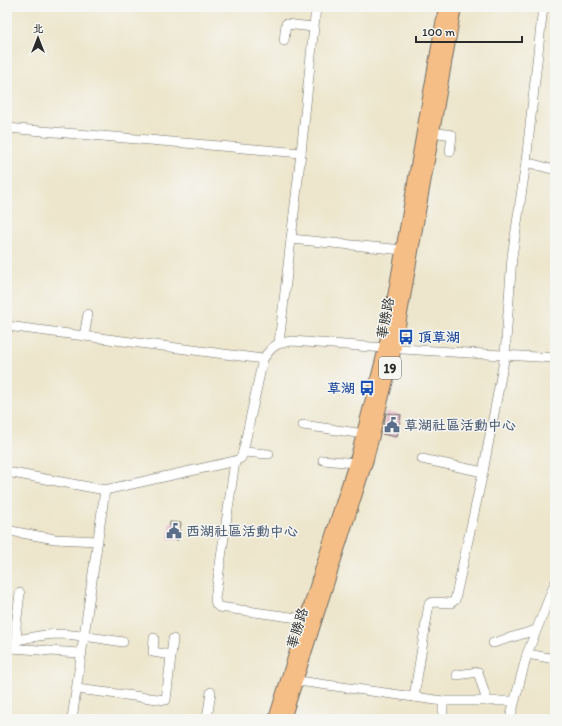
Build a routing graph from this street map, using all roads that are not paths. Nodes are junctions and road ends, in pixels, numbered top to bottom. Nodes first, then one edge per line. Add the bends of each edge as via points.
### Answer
1 (316, 7) edge
2 (445, 7) edge
3 (455, 7) edge
4 (543, 7) edge
5 (314, 28) junction
6 (284, 41) dead end
7 (7, 128) edge
8 (433, 132) junction
9 (450, 152) dead end
10 (301, 153) junction
11 (526, 162) junction
12 (555, 170) edge
13 (291, 239) junction
14 (402, 250) junction
15 (88, 314) dead end
16 (7, 326) edge
17 (84, 336) junction
18 (279, 343) junction
19 (390, 348) junction
20 (505, 355) junction
21 (263, 358) junction
22 (555, 358) edge
23 (303, 425) dead end
24 (364, 434) junction
25 (243, 452) junction
26 (269, 454) dead end
27 (422, 459) dead end
28 (323, 460) dead end
29 (236, 461) junction
30 (355, 463) junction
31 (7, 472) edge
32 (483, 472) junction
33 (105, 490) junction
34 (7, 530) edge
35 (98, 541) junction
36 (555, 583) edge
37 (20, 593) dead end
38 (311, 620) junction
39 (536, 630) junction
40 (84, 636) junction
41 (154, 638) dead end
42 (173, 639) dead end
43 (123, 642) dead end
44 (493, 643) dead end
45 (13, 645) edge
46 (82, 654) junction
47 (527, 654) junction
48 (171, 655) junction
49 (555, 659) edge
50 (457, 676) dead end
51 (292, 680) junction
52 (77, 689) junction
53 (211, 692) dead end
54 (414, 697) junction
55 (443, 700) junction
56 (487, 701) junction
57 (514, 701) junction
58 (72, 719) edge
59 (207, 719) edge
60 (275, 719) edge
61 (284, 719) edge
62 (443, 719) edge
63 (510, 719) edge

1 - 5 street
2 - 14 main road, 華勝路 / 19
3 - 8 main road, 華勝路 / 19
4 - 11 street
5 - 6 street via 286,24
5 - 10 street
7 - 10 street
8 - 9 street via 452,135
8 - 19 main road, 華勝路 / 19
10 - 13 street
11 - 12 street
11 - 20 street via 512,257
13 - 14 street
13 - 18 street
14 - 19 main road, 華勝路 / 19
15 - 17 street
16 - 17 street
17 - 21 street
18 - 19 street via 292,340
18 - 21 street
19 - 20 street
19 - 24 main road, 華勝路 / 19
19 - 38 main road, 華勝路 / 19 via 366,459
20 - 22 street
20 - 32 street
21 - 25 street
23 - 24 street
24 - 30 main road, 華勝路 / 19
25 - 26 street
25 - 29 street via 241,458
27 - 32 street
28 - 30 street
29 - 33 street
29 - 38 street via 216,604 219,607
30 - 38 main road, 華勝路 / 19
31 - 33 street
32 - 54 street via 454,600 451,603 429,604
33 - 35 street
34 - 35 street via 54,540
35 - 40 street
36 - 39 street
37 - 45 street
38 - 51 main road, 華勝路 / 19
39 - 44 street
39 - 47 street
40 - 43 street
40 - 45 street via 60,634 33,637
40 - 46 street
41 - 48 street via 153,652
42 - 48 street
45 - 46 street
46 - 52 street
47 - 49 street
47 - 57 street
48 - 52 street via 166,700
50 - 56 street via 478,672
51 - 54 street
51 - 60 main road, 華勝路 / 19
51 - 61 main road, 華勝路 / 19
52 - 58 street
53 - 59 street
54 - 55 street
55 - 56 street
55 - 62 street
56 - 57 street
57 - 63 street

